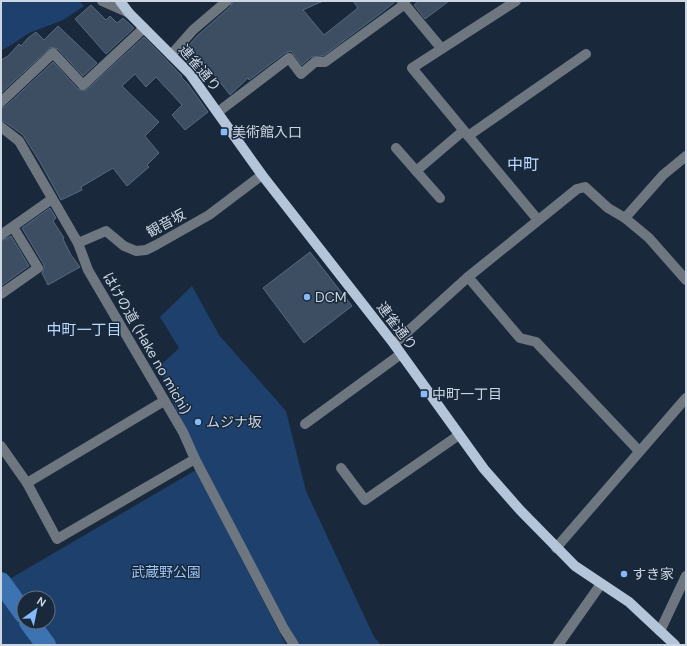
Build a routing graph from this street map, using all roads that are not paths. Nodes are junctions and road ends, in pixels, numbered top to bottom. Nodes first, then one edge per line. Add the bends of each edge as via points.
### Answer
1 (102, 1) edge
2 (120, 1) edge
3 (227, 1) edge
4 (403, 2) edge
5 (512, 2) edge
6 (129, 13) junction
7 (144, 28) junction
8 (441, 48) junction
9 (586, 54) dead end
10 (171, 55) junction
11 (1, 102) edge
12 (218, 112) junction
13 (1, 127) edge
14 (466, 133) junction
15 (396, 148) dead end
16 (686, 156) edge
17 (416, 171) junction
18 (262, 175) junction
19 (440, 198) dead end
20 (52, 199) junction
21 (624, 218) junction
22 (538, 220) junction
23 (13, 227) junction
24 (1, 235) edge
25 (78, 244) junction
26 (468, 277) junction
27 (686, 280) edge
28 (1, 294) edge
29 (394, 344) junction
30 (401, 354) junction
31 (686, 398) edge
32 (164, 401) junction
33 (305, 424) dead end
34 (459, 435) junction
35 (1, 446) edge
36 (639, 451) junction
37 (195, 459) junction
38 (341, 468) dead end
39 (27, 483) junction
40 (556, 548) junction
41 (686, 576) edge
42 (601, 584) junction
43 (660, 631) junction
44 (294, 645) edge
45 (558, 645) edge
46 (675, 645) edge

1 - 6 street
2 - 6 main road, 連雀通り
3 - 10 street via 193,30
4 - 8 street
4 - 12 street via 325,62 315,62 301,74 289,58
5 - 8 street
6 - 7 main road, 連雀通り
7 - 10 main road, 連雀通り
7 - 11 street via 83,85 53,53
8 - 14 street via 412,68
9 - 14 street
10 - 12 main road, 連雀通り via 190,74
12 - 18 main road, 連雀通り
13 - 20 street, はけの道 (Hake no michi) via 18,141
14 - 17 street
14 - 22 street
15 - 17 street
16 - 21 street via 663,176
17 - 19 street
18 - 25 street, 観音坂 via 209,215 146,250 136,251 124,246 106,231
18 - 29 main road, 連雀通り
20 - 23 street
20 - 25 street, はけの道 (Hake no michi)
21 - 22 street via 608,208 585,187 577,189
21 - 27 street via 649,238
22 - 26 street
23 - 24 street
23 - 28 street via 38,268
25 - 32 street, はけの道 (Hake no michi) via 88,270
26 - 29 street
26 - 36 street via 520,338 536,342
29 - 30 main road, 連雀通り
30 - 33 street
30 - 34 main road, 連雀通り
31 - 36 street
32 - 37 street, はけの道 (Hake no michi) via 183,432
32 - 39 street
34 - 38 street via 365,500
34 - 40 main road, 連雀通り via 484,469
35 - 39 street
36 - 40 street
37 - 39 street via 58,540
37 - 44 street, はけの道 (Hake no michi)
40 - 42 main road, 連雀通り via 575,566
41 - 43 street
42 - 43 main road, 連雀通り via 629,602
42 - 45 street
43 - 46 main road, 連雀通り

